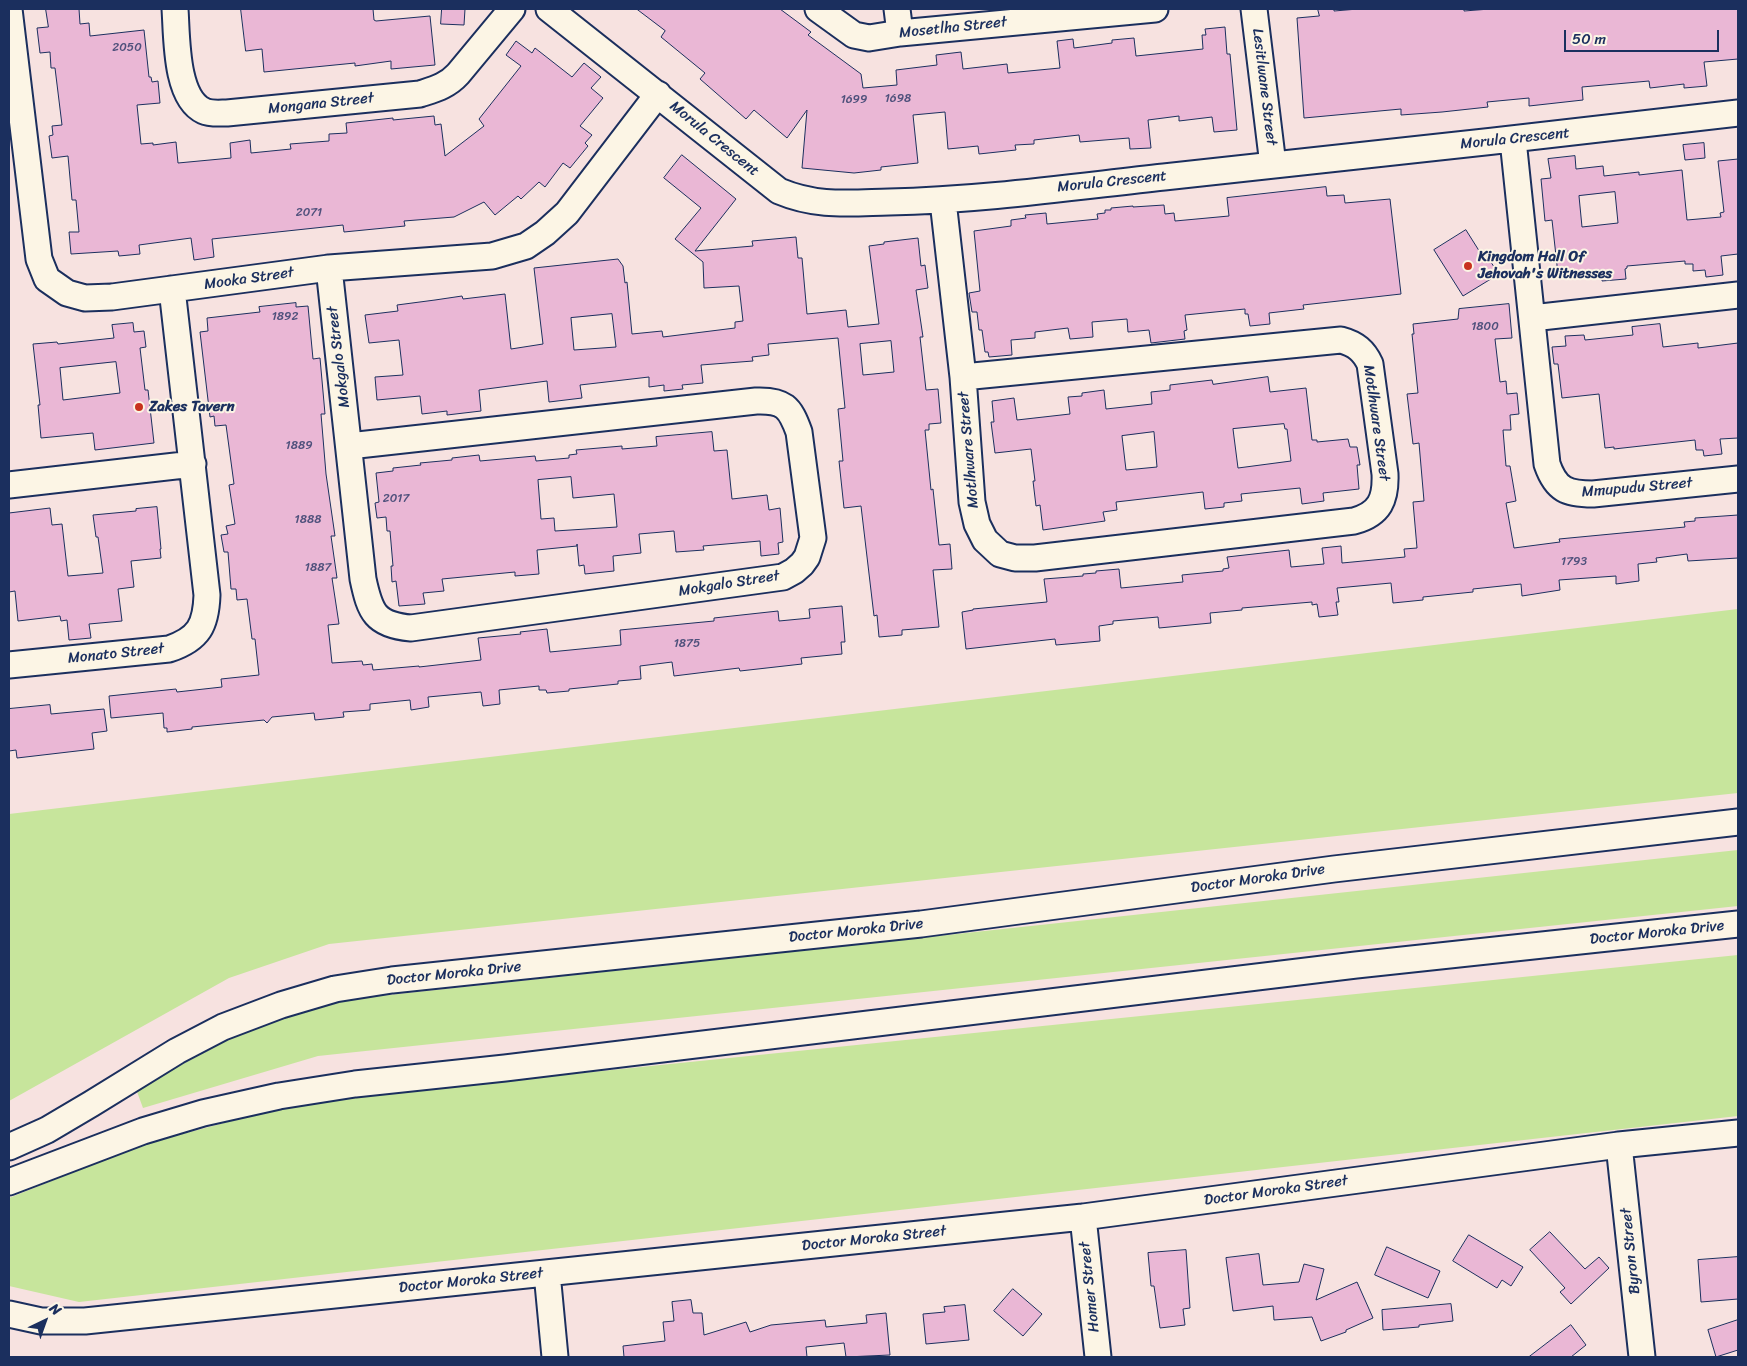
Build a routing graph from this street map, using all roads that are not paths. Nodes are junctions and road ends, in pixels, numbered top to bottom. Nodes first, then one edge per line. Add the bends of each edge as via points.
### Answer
1 (10, 9) edge
2 (175, 9) edge
3 (512, 9) edge
4 (549, 9) edge
5 (818, 9) edge
6 (897, 9) edge
7 (1155, 9) edge
8 (1254, 9) edge
9 (900, 33) junction
10 (658, 94) junction
11 (1738, 113) edge
12 (1513, 140) junction
13 (1274, 165) junction
14 (943, 201) junction
15 (329, 268) junction
16 (172, 289) junction
17 (1738, 295) edge
18 (1532, 318) junction
19 (963, 377) junction
20 (349, 446) junction
21 (193, 464) junction
22 (1738, 478) edge
23 (9, 485) edge
24 (9, 665) edge
25 (1738, 822) edge
26 (1738, 924) edge
27 (1738, 1133) edge
28 (1619, 1146) junction
29 (9, 1147) edge
30 (9, 1182) edge
31 (1083, 1217) junction
32 (547, 1273) junction
33 (9, 1314) edge
34 (555, 1357) edge
35 (1098, 1357) edge
36 (1642, 1357) edge

1 - 16 street, Mooka Street via 35,230 39,259 47,279 67,294 85,298
2 - 3 street, Mongana Street via 182,81 190,98 206,112 227,113 420,94 440,88 463,69
4 - 10 street, Morula Crescent
5 - 9 street, Mosetlha Street via 854,35 869,38
6 - 9 street
7 - 9 street, Mosetlha Street
8 - 13 street, Lesitlwane Street
10 - 14 street, Morula Crescent via 779,191 798,199 842,204
10 - 15 street, Mooka Street via 567,213 526,246 492,256
11 - 12 street, Morula Crescent
12 - 13 street, Morula Crescent
12 - 18 street, Mmupudu Street
13 - 14 street, Morula Crescent
14 - 19 street, Motlhware Street
15 - 16 street, Mooka Street
15 - 20 street, Mokgalo Street
16 - 21 street, Monato Street
17 - 18 street
18 - 22 street, Mmupudu Street via 1547,464 1552,478 1562,489 1576,494 1594,494
19 - 19 street, Motlhware Street via 972,502 984,540 1000,554 1035,558 1354,521 1375,510 1386,490 1370,364 1353,343 1341,340
20 - 20 street, Mokgalo Street via 368,600 378,619 394,627 421,627 782,577 802,564 813,538 799,432 786,406 771,400
21 - 23 street
21 - 24 street, Monato Street via 207,595 202,626 193,636 182,645 169,649
25 - 29 street, Doctor Moroka Drive via 1334,869 921,924 401,979 335,989 281,1005 224,1028 177,1051 47,1130
26 - 30 street, Doctor Moroka Drive via 1356,965 355,1084 203,1113 143,1131
27 - 28 street, Doctor Moroka Street
28 - 31 street, Doctor Moroka Street
28 - 36 street, Byron Street
31 - 32 street, Doctor Moroka Street
31 - 35 street, Homer Street
32 - 33 street, Doctor Moroka Street via 85,1321 41,1321
32 - 34 street

